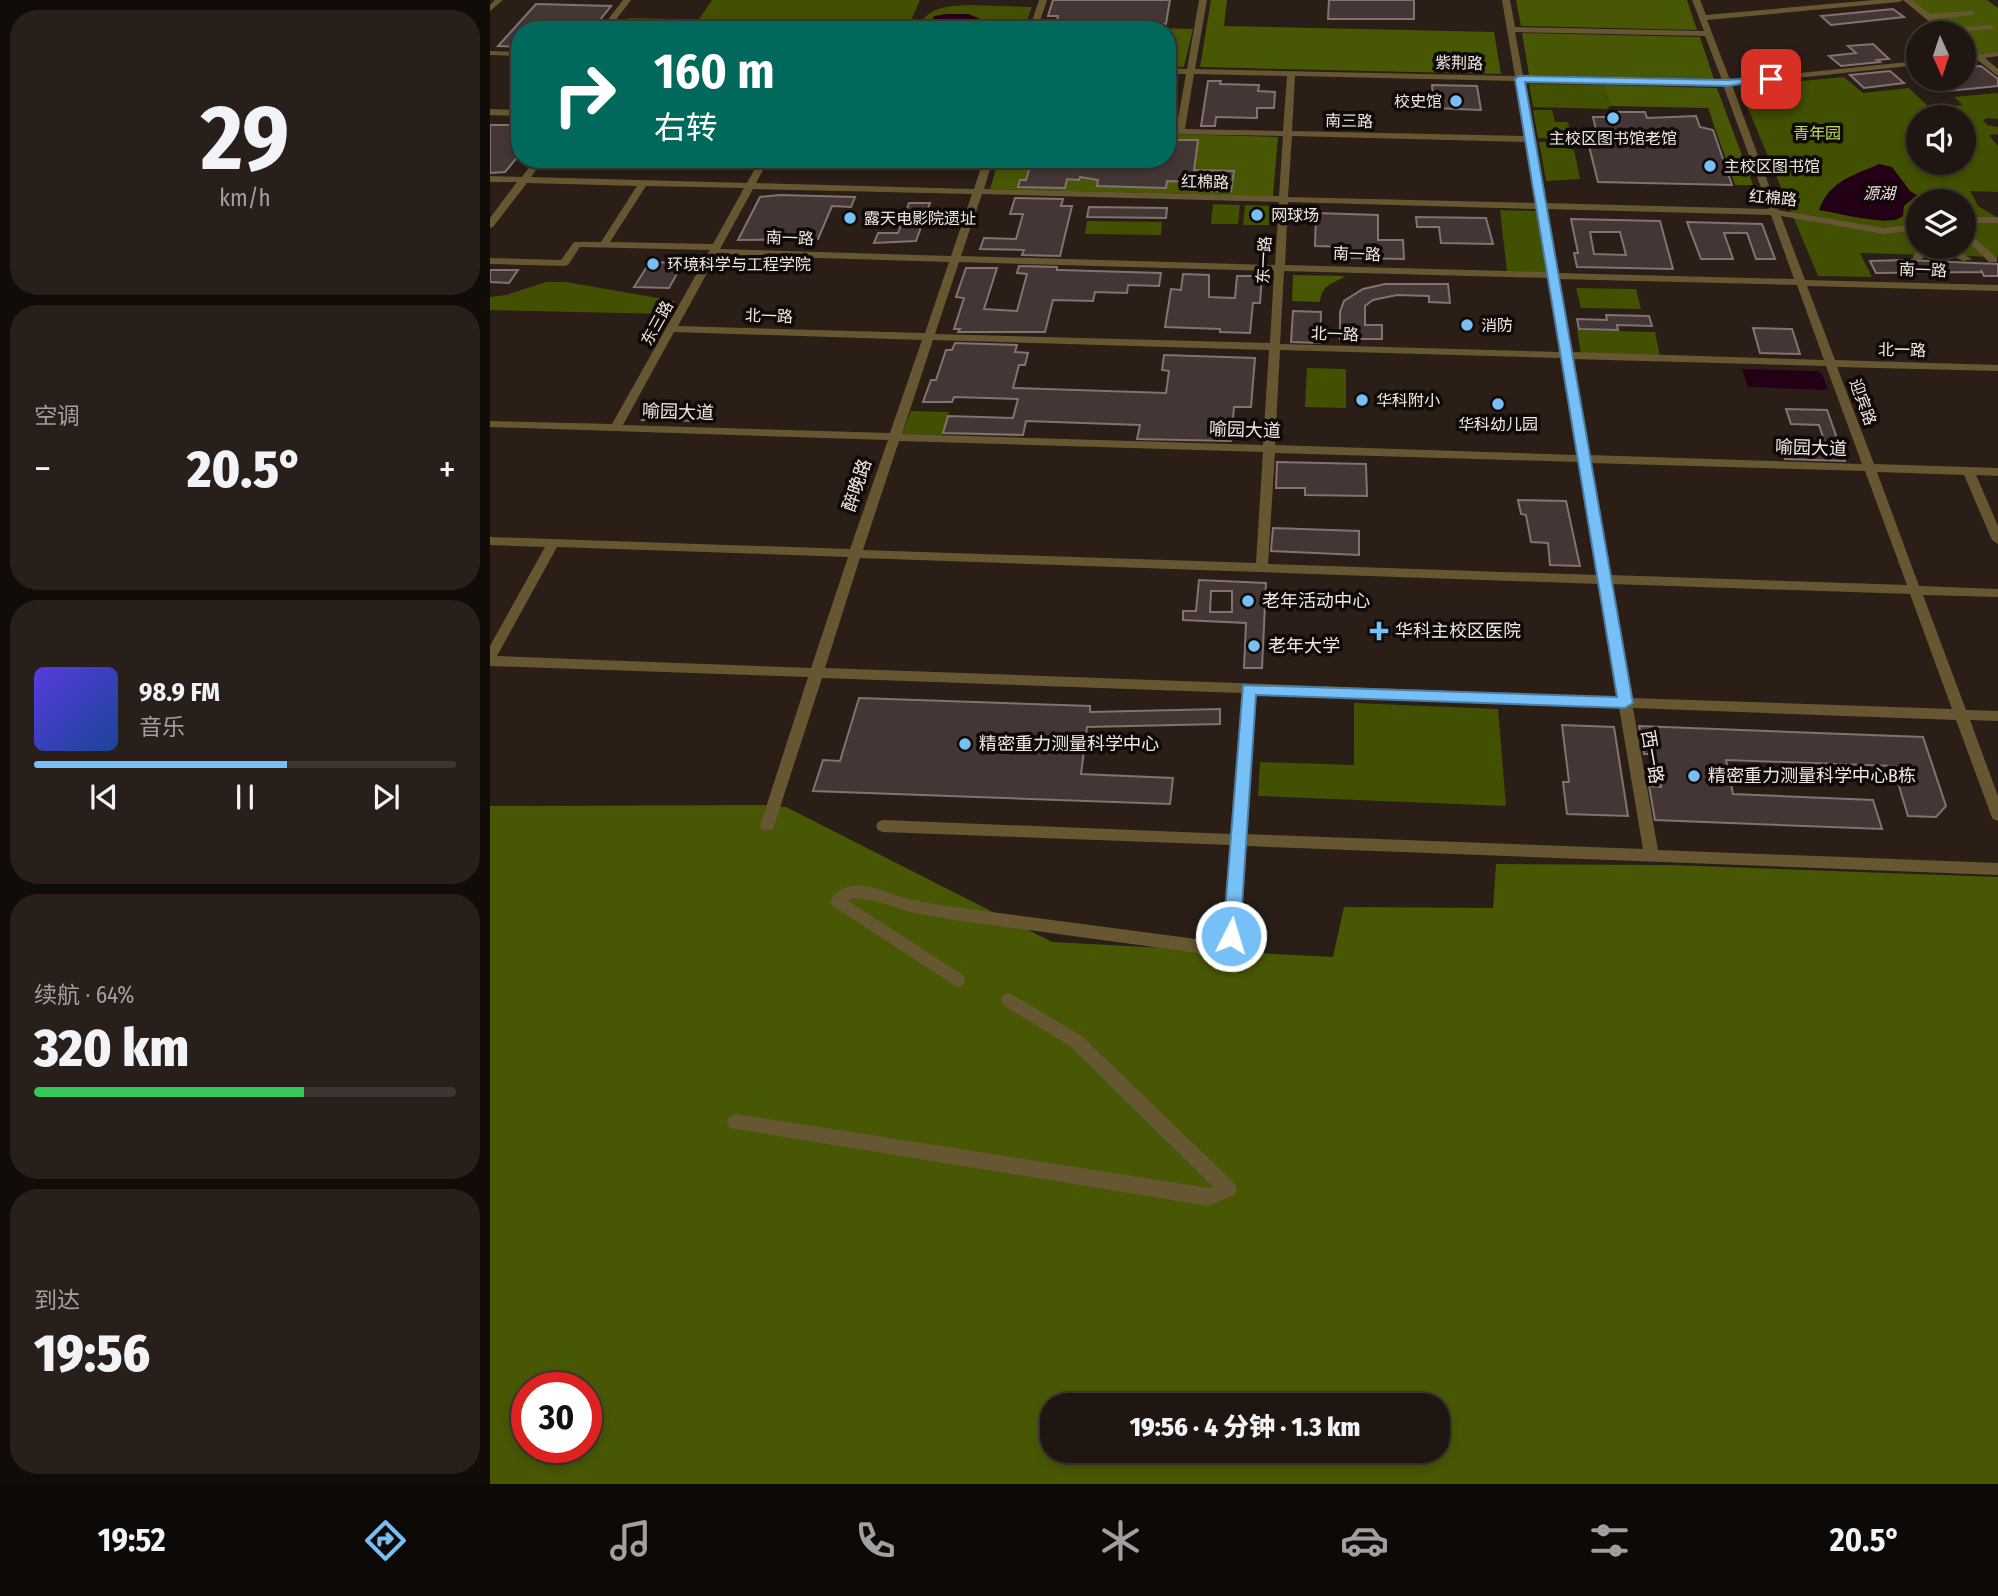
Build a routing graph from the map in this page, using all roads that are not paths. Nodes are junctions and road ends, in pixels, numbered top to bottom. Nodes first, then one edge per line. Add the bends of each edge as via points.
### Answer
1 (499, 0) edge
2 (627, 0) edge
3 (1043, 0) edge
4 (1203, 0) edge
5 (1506, 0) edge
6 (1696, 0) edge
7 (1899, 0) edge
8 (1907, 0) edge
9 (490, 9) edge
10 (1703, 18) junction
11 (1928, 18) junction
12 (611, 21) edge
13 (1036, 21) edge
14 (1932, 21) edge
15 (1511, 29) junction
16 (1976, 29) edge
17 (1709, 34) junction
18 (493, 53) dead end
19 (511, 54) edge
20 (1998, 54) edge
21 (1977, 57) joint
22 (1906, 64) edge
23 (1176, 71) edge
24 (1190, 71) junction
25 (1291, 73) junction
26 (1998, 73) edge
27 (1519, 79) junction
28 (1728, 83) junction
29 (490, 112) edge
30 (511, 113) edge
31 (1176, 131) edge
32 (1180, 131) junction
33 (1288, 134) junction
34 (1530, 139) junction
35 (533, 168) edge
36 (760, 168) edge
37 (986, 168) edge
38 (490, 179) edge
39 (524, 180) junction
40 (643, 183) junction
41 (751, 185) junction
42 (978, 192) junction
43 (1769, 197) junction
44 (1283, 200) junction
45 (490, 204) edge
46 (506, 204) junction
47 (1541, 206) junction
48 (1728, 211) junction
49 (1775, 212) junction
50 (1976, 219) edge
51 (1998, 220) edge
52 (490, 225) edge
53 (1906, 228) edge
54 (604, 244) junction
55 (1976, 244) edge
56 (716, 249) junction
57 (955, 259) junction
58 (1993, 260) dead end
59 (490, 261) edge
60 (1279, 268) junction
61 (1553, 276) junction
62 (1801, 283) junction
63 (1998, 288) edge
64 (671, 329) junction
65 (928, 338) junction
66 (1275, 348) junction
67 (1567, 357) junction
68 (1831, 365) junction
69 (1998, 368) edge
70 (490, 424) edge
71 (616, 428) junction
72 (894, 437) junction
73 (1269, 449) junction
74 (1584, 459) junction
75 (1869, 468) junction
76 (1968, 471) junction
77 (1998, 472) edge
78 (1998, 540) edge
79 (490, 541) edge
80 (553, 543) junction
81 (855, 554) junction
82 (1262, 567) junction
83 (1605, 579) junction
84 (1914, 590) junction
85 (1998, 593) edge
86 (490, 659) edge
87 (816, 673) junction
88 (1249, 689) junction
89 (1625, 703) junction
90 (1961, 715) junction
91 (1998, 716) edge
92 (1998, 815) edge
93 (767, 826) dead end
94 (883, 826) dead end
95 (1239, 838) junction
96 (1651, 855) junction
97 (1998, 869) edge
98 (957, 980) dead end
99 (1009, 1000) dead end
100 (736, 1122) dead end

1 - 9 street
2 - 12 street
3 - 13 street
4 - 24 street
5 - 15 street, 西一路
6 - 10 street, 迎宾路
7 - 10 street
8 - 11 street
10 - 17 street, 迎宾路
11 - 14 street
11 - 16 street via 1969,14 1988,28
15 - 17 street
15 - 27 street, 西一路
17 - 28 street, 迎宾路
18 - 19 street
20 - 21 street
21 - 26 street
22 - 28 street, 紫荆路
23 - 24 street, 紫荆路
24 - 25 street, 紫荆路
24 - 32 street
25 - 27 street, 紫荆路
25 - 33 street, 东一路
27 - 28 street, 紫荆路
27 - 34 street, 西一路
28 - 43 street, 迎宾路
29 - 30 street
31 - 32 street, 南三路
32 - 33 street, 南三路
33 - 34 street, 南三路
33 - 44 street, 东一路
34 - 47 street, 西一路
35 - 39 street
36 - 41 street, 东三路
37 - 42 street, 醉晚路
38 - 39 street, 红棉路
39 - 40 street, 红棉路
39 - 46 street
40 - 41 street, 红棉路
40 - 54 street
41 - 42 street, 红棉路
41 - 56 street, 东三路
42 - 44 street, 红棉路
42 - 57 street, 醉晚路
43 - 48 street
43 - 49 street, 迎宾路
44 - 47 street, 红棉路
44 - 60 street, 东一路
45 - 46 street
46 - 52 street
47 - 48 street, 红棉路
47 - 61 street, 西一路
48 - 49 street, 红棉路
49 - 53 street, 红棉路 via 1884,231
49 - 62 street, 迎宾路
50 - 51 street
54 - 56 street, 南一路
54 - 59 street, 南一路 via 577,243 564,263
55 - 58 street
56 - 57 street, 南一路
56 - 64 street, 东三路
57 - 60 street, 南一路
57 - 65 street, 醉晚路
60 - 61 street, 南一路
60 - 66 street, 东一路
61 - 62 street, 南一路
61 - 67 street, 西一路
62 - 63 street, 南一路
62 - 68 street, 迎宾路
64 - 65 street, 北一路
64 - 71 street, 东三路
65 - 66 street, 北一路
65 - 72 street, 醉晚路
66 - 67 street, 北一路
66 - 73 street, 东一路
67 - 68 street, 北一路
67 - 74 street, 西一路
68 - 69 street, 北一路
68 - 75 street, 迎宾路
70 - 71 street, 喻园大道
71 - 72 street, 喻园大道
72 - 73 street, 喻园大道
72 - 81 street, 醉晚路
73 - 74 street, 喻园大道
73 - 82 street, 东一路
74 - 75 street, 喻园大道
74 - 83 street, 西一路
75 - 76 street, 喻园大道
75 - 84 street, 迎宾路
76 - 77 street, 喻园大道
76 - 78 street
79 - 80 street
80 - 81 street
80 - 86 street
81 - 82 street
81 - 87 street, 醉晚路
82 - 83 street
83 - 84 street
83 - 89 street, 西一路
84 - 85 street
84 - 90 street, 迎宾路
86 - 87 street
87 - 88 street
87 - 93 street, 醉晚路
88 - 89 street
88 - 95 street
89 - 90 street
89 - 96 street, 西一路
90 - 91 street
90 - 92 street, 迎宾路
94 - 95 street
95 - 96 street
95 - 98 street via 1231,936 1205,947 909,906 860,892 842,894 838,902 843,907
96 - 97 street
99 - 100 street via 1076,1041 1228,1189 1209,1197

